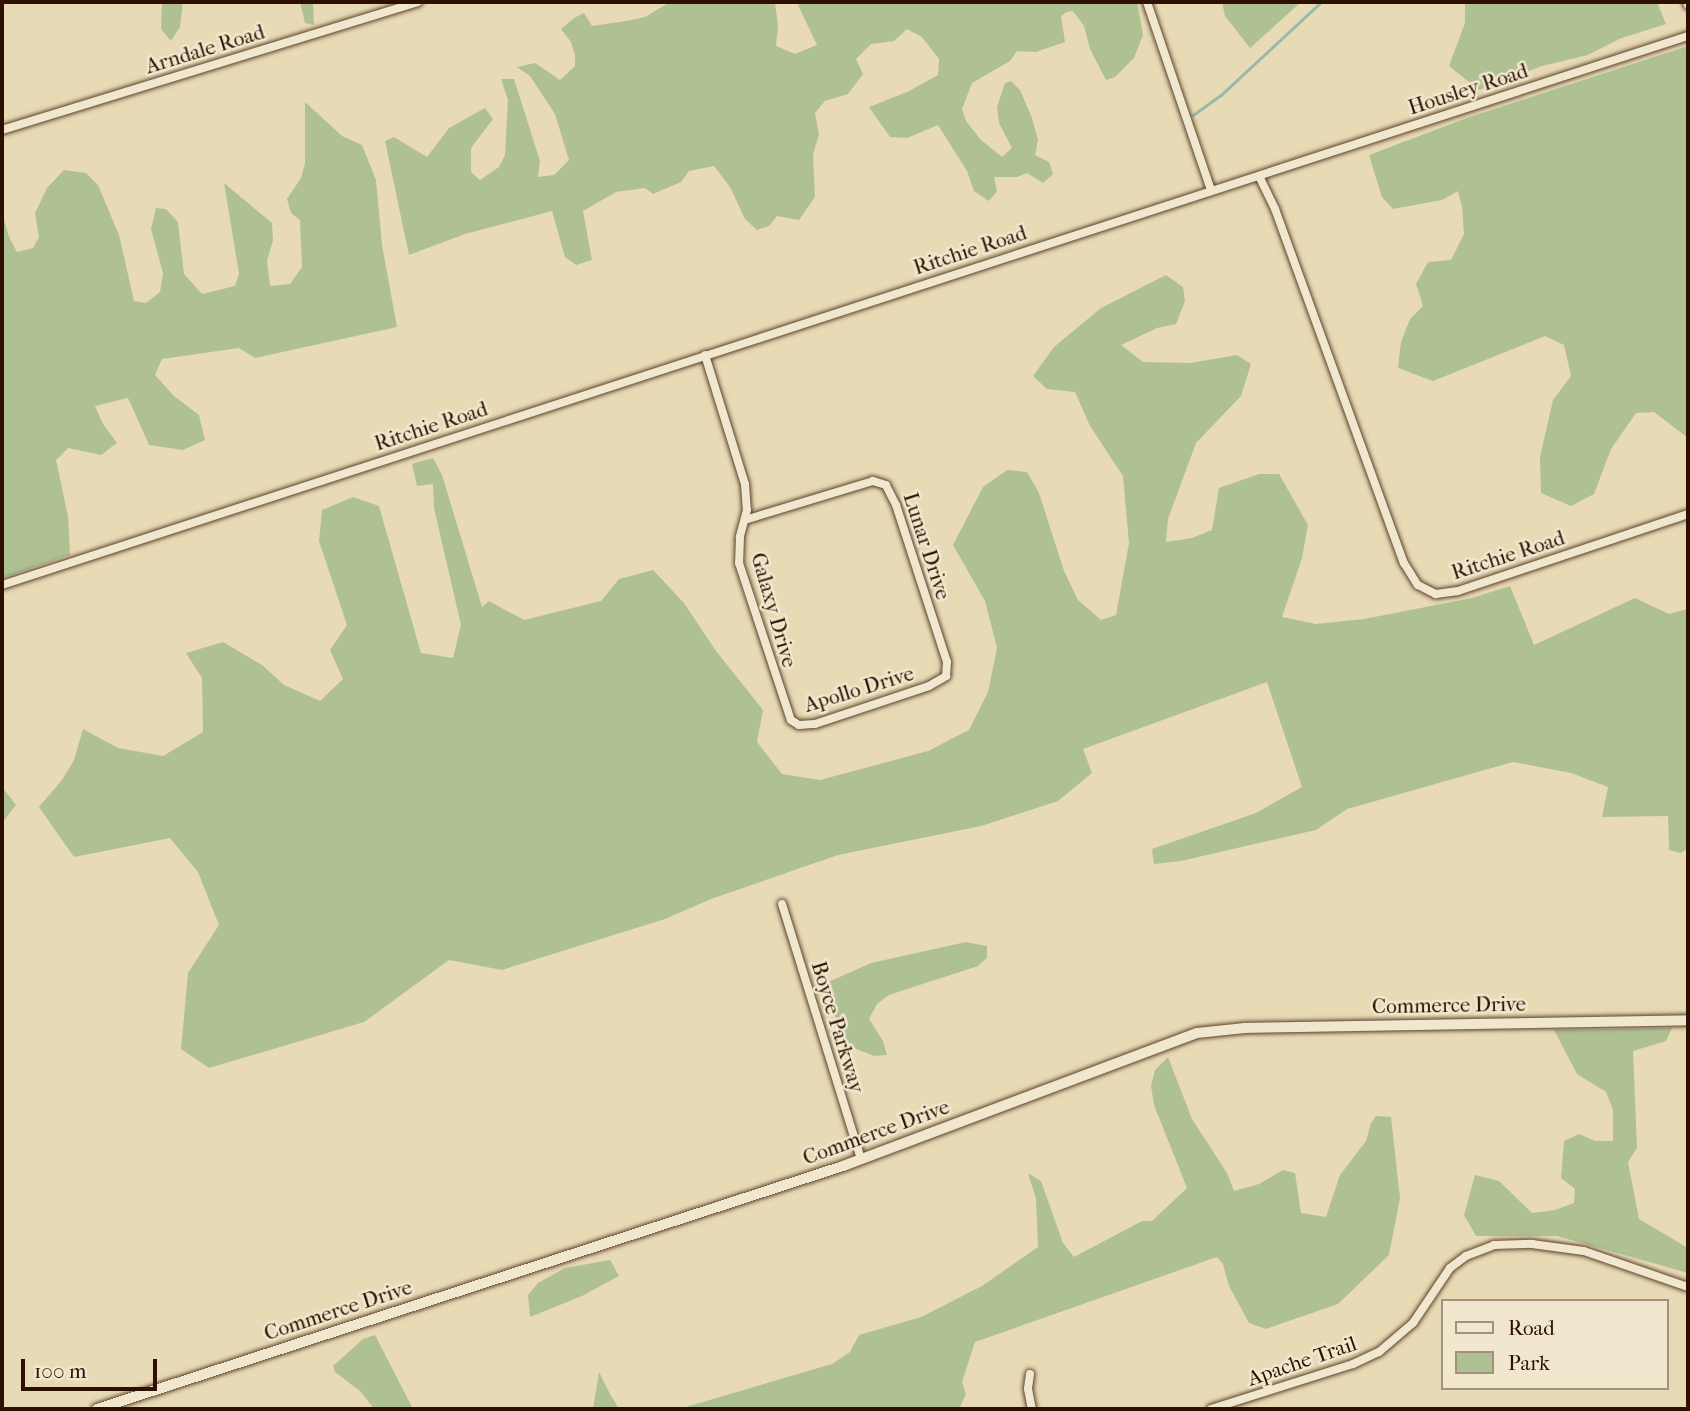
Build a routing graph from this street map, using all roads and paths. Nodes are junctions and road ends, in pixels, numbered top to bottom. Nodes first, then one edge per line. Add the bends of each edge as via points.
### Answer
1 (418, 2) edge
2 (1147, 2) edge
3 (1688, 36) edge
4 (2, 130) edge
5 (1259, 176) junction
6 (1211, 190) junction
7 (705, 355) junction
8 (1688, 514) edge
9 (746, 520) junction
10 (2, 585) edge
11 (944, 678) joint
12 (786, 713) joint
13 (782, 904) dead end
14 (1688, 1020) edge
15 (861, 1159) junction
16 (1688, 1287) edge
17 (1030, 1374) dead end
18 (97, 1409) edge
19 (1032, 1409) edge
20 (1211, 1409) edge

1 - 4 street, Arndale Road
2 - 6 street
3 - 5 street, Housley Road
5 - 6 street, Ritchie Road
5 - 8 street, Ritchie Road via 1280,221 1404,563 1418,585 1436,594 1458,592
6 - 7 street, Ritchie Road
7 - 9 street, Galaxy Drive via 741,470
7 - 10 street, Ritchie Road
9 - 11 street, Lunar Drive via 873,481 890,489 947,662
9 - 12 street, Galaxy Drive via 739,563
11 - 12 street, Apollo Drive via 815,724 799,726
13 - 15 street, Boyce Parkway
14 - 15 street, Commerce Drive via 1218,1029 1174,1040
15 - 18 street, Commerce Drive
16 - 20 street, Apache Trail via 1584,1251 1532,1244 1494,1245 1450,1268 1413,1323 1379,1352
17 - 19 street

